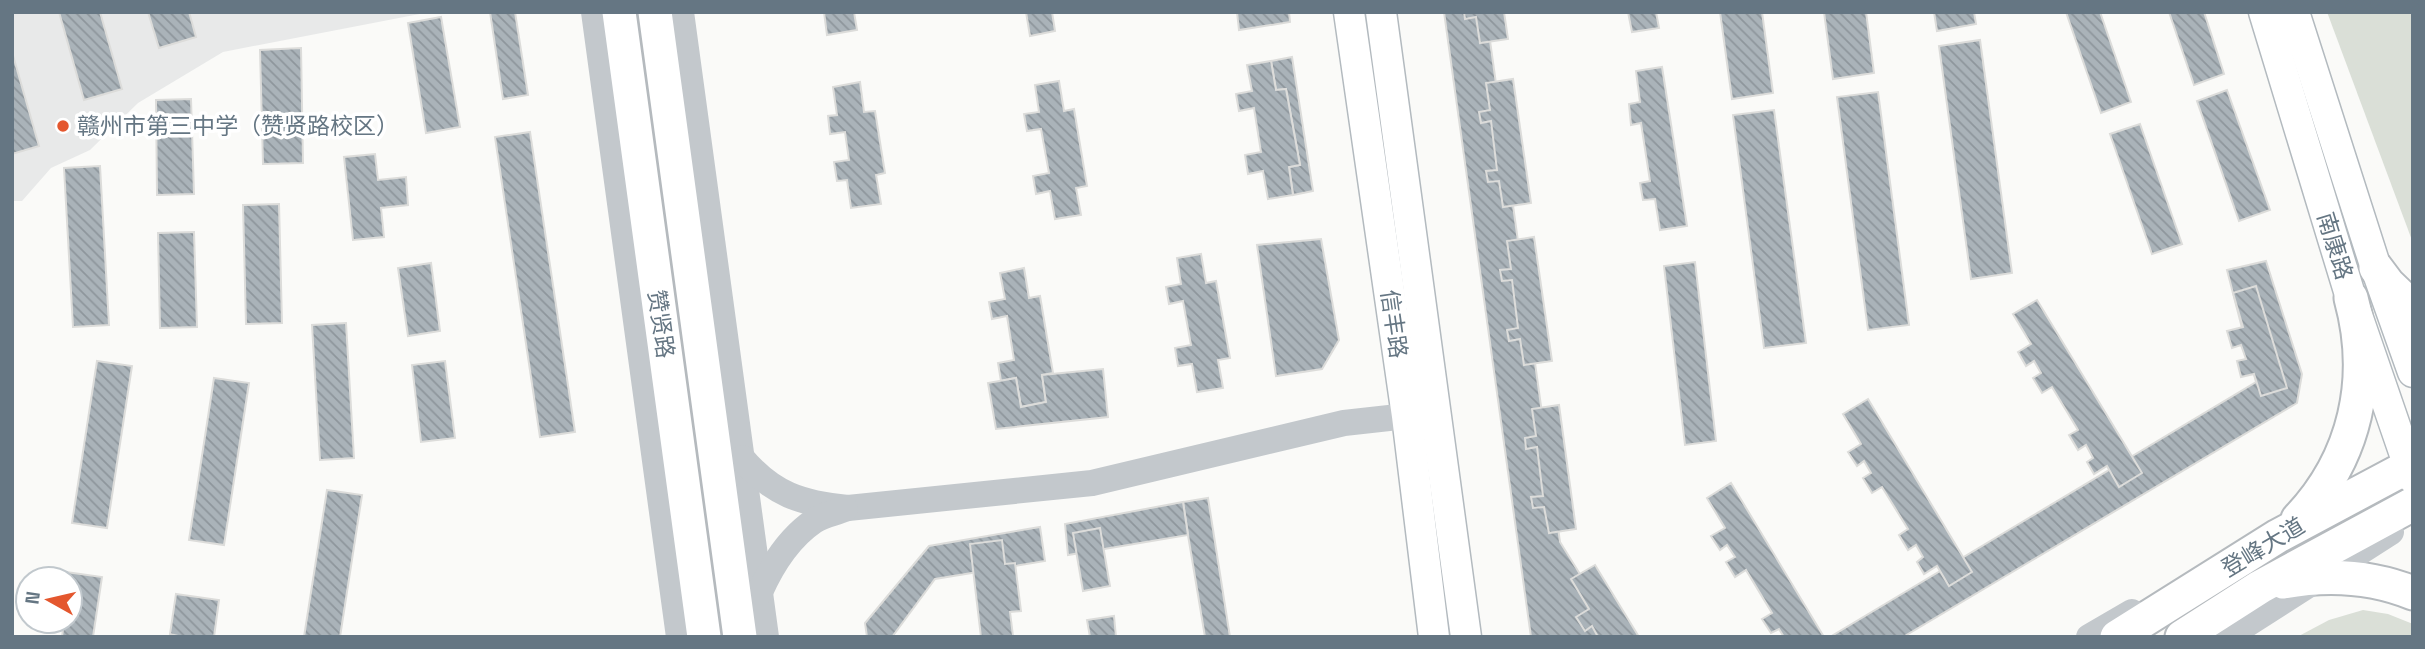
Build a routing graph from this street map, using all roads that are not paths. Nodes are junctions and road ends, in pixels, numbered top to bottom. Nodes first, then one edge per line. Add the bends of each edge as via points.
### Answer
1 (594, 12) edge
2 (619, 12) edge
3 (655, 12) edge
4 (681, 12) edge
5 (1349, 12) edge
6 (1381, 12) edge
7 (2264, 12) edge
8 (2294, 12) edge
9 (2376, 268) junction
10 (2351, 298) junction
11 (2413, 308) edge
12 (2413, 372) edge
13 (1407, 416) junction
14 (742, 458) junction
15 (2410, 463) edge
16 (2314, 500) junction
17 (2413, 504) edge
18 (848, 508) junction
19 (2413, 518) edge
20 (2278, 536) junction
21 (2320, 577) junction
22 (2260, 587) junction
23 (760, 592) junction
24 (2413, 593) edge
25 (679, 637) edge
26 (704, 637) edge
27 (740, 637) edge
28 (766, 637) edge
29 (1434, 637) edge
30 (1466, 637) edge
31 (2090, 637) edge
32 (2118, 637) edge
33 (2182, 637) edge
34 (2227, 637) edge

1 - 25 street
2 - 26 main road, 赞贤路
3 - 27 main road, 赞贤路
4 - 14 street
5 - 13 main road, 信丰路
6 - 30 main road, 信丰路
7 - 10 main road, 南康路
8 - 9 main road, 南康路
9 - 11 main road
9 - 12 main road, 南康路
10 - 15 main road, 南康路
10 - 16 main road via 2361,353 2357,408 2344,450
13 - 18 street via 1344,423 1092,483
13 - 29 main road, 信丰路
14 - 18 street via 781,492 809,503
14 - 23 street
15 - 16 street
15 - 20 main road, 登峰大道
16 - 20 main road
16 - 31 street
17 - 22 main road, 登峰大道
18 - 23 street via 816,519 799,534 776,561
19 - 21 street
20 - 32 main road, 登峰大道
21 - 22 main road
21 - 24 main road via 2369,581
21 - 34 street
22 - 33 main road, 登峰大道
23 - 28 street

